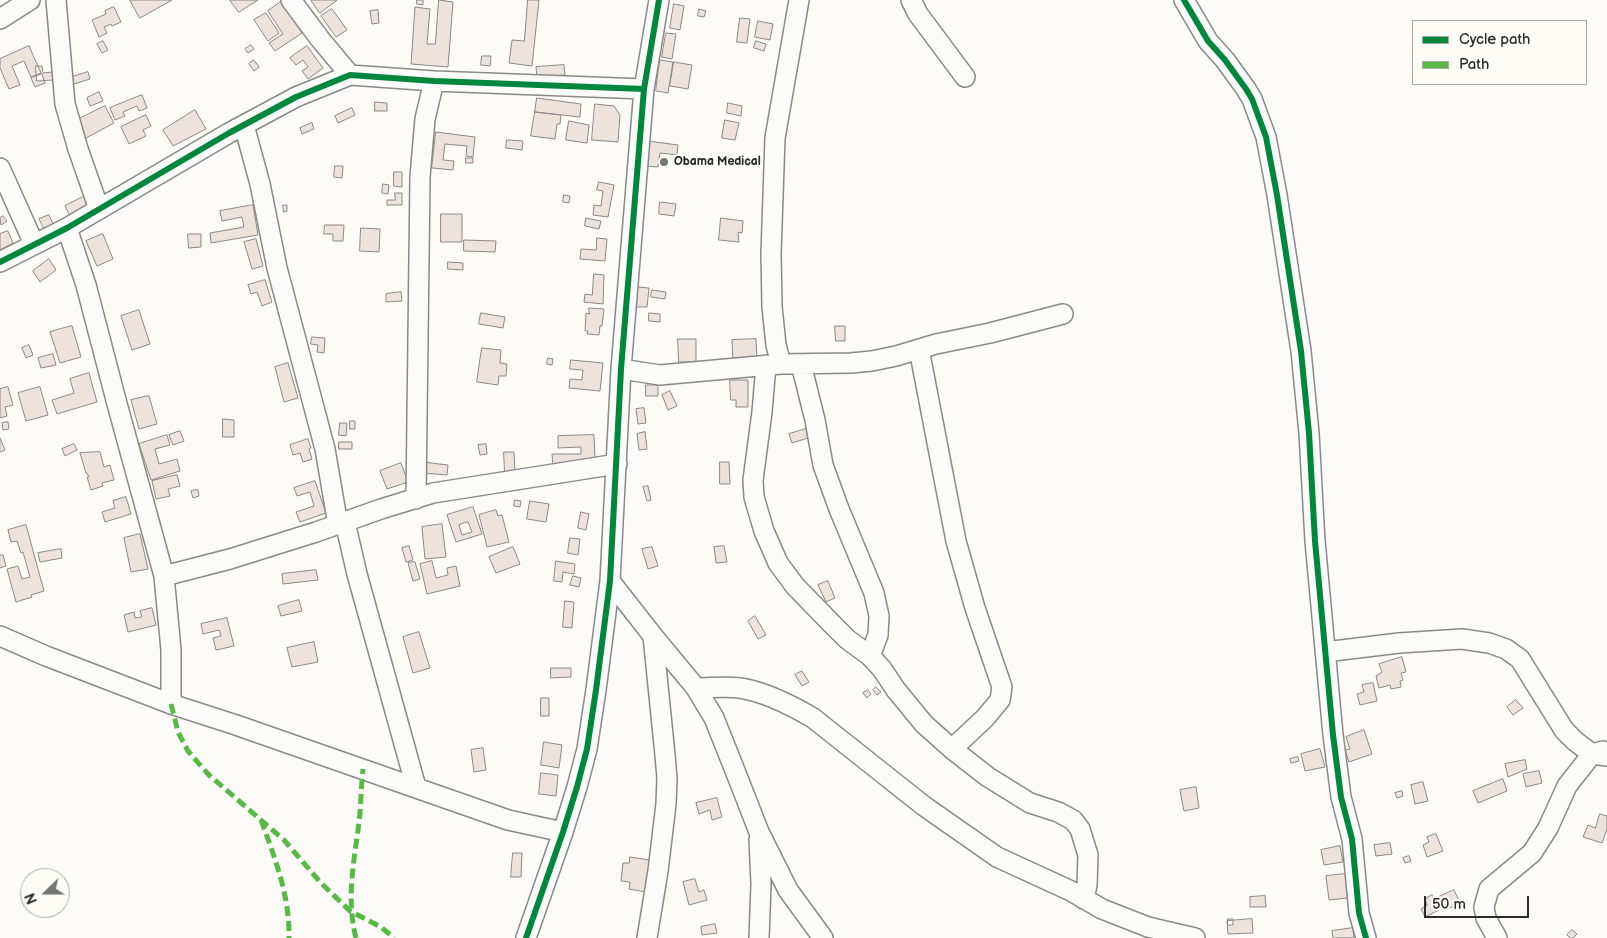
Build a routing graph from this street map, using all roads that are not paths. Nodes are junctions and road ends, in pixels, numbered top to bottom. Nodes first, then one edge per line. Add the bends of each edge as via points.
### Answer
1 (30, 0) edge
2 (56, 0) edge
3 (291, 0) edge
4 (659, 0) edge
5 (799, 0) edge
6 (911, 0) edge
7 (1184, 0) edge
8 (0, 19) edge
9 (350, 75) junction
10 (965, 77) dead end
11 (434, 81) junction
12 (644, 89) junction
13 (244, 125) junction
14 (0, 168) edge
15 (99, 210) junction
16 (67, 228) junction
17 (34, 244) junction
18 (0, 262) edge
19 (1063, 314) dead end
20 (919, 350) junction
21 (801, 364) junction
22 (773, 365) junction
23 (621, 369) junction
24 (617, 464) junction
25 (416, 499) junction
26 (342, 523) junction
27 (164, 576) junction
28 (610, 581) junction
29 (0, 636) edge
30 (653, 636) junction
31 (1325, 652) junction
32 (870, 656) junction
33 (696, 688) junction
34 (171, 704) junction
35 (952, 749) junction
36 (1602, 753) edge
37 (416, 787) junction
38 (564, 832) junction
39 (759, 832) junction
40 (1084, 899) junction
41 (526, 938) edge
42 (647, 938) edge
43 (759, 938) edge
44 (823, 938) edge
45 (1195, 938) edge
46 (1366, 938) edge
47 (1497, 938) edge

1 - 8 street
2 - 15 street via 64,104
3 - 9 street
4 - 12 street
5 - 22 street via 774,145 772,307 776,345
6 - 10 street
7 - 31 street via 1208,41 1246,89 1266,137 1301,351
9 - 11 street
9 - 13 street via 296,97
11 - 12 street
11 - 25 street via 425,119 420,177
12 - 23 street
13 - 15 street
13 - 26 street
14 - 17 street
15 - 16 street
16 - 17 street
16 - 27 street via 86,284
17 - 18 street
19 - 20 street
20 - 21 street via 872,361
20 - 35 street via 956,541 974,608 1002,687 1000,700
21 - 22 street
21 - 32 street via 823,465 874,593 879,616 878,634
22 - 23 street via 660,375
22 - 32 street via 762,412 753,480 754,497 764,531 778,563 795,586 847,639
23 - 24 street
24 - 25 street
24 - 28 street
25 - 26 street
26 - 27 street
26 - 37 street
27 - 34 street via 171,650
28 - 30 street
28 - 38 street via 587,748
29 - 34 street
30 - 33 street
30 - 42 street via 667,778 658,871
31 - 36 street via 1462,639 1506,649 1520,659 1564,730
31 - 46 street via 1341,797 1352,839 1359,913
32 - 35 street via 924,724
33 - 39 street via 714,718
33 - 40 street via 740,688 795,707 924,806 997,857
34 - 37 street
35 - 40 street via 988,777 1030,803 1073,820 1082,834 1088,855
36 - 47 street via 1567,786 1548,828 1532,853 1489,890 1484,906 1486,918
37 - 38 street via 508,820
38 - 41 street
39 - 43 street
39 - 44 street via 788,890
40 - 45 street via 1148,927

